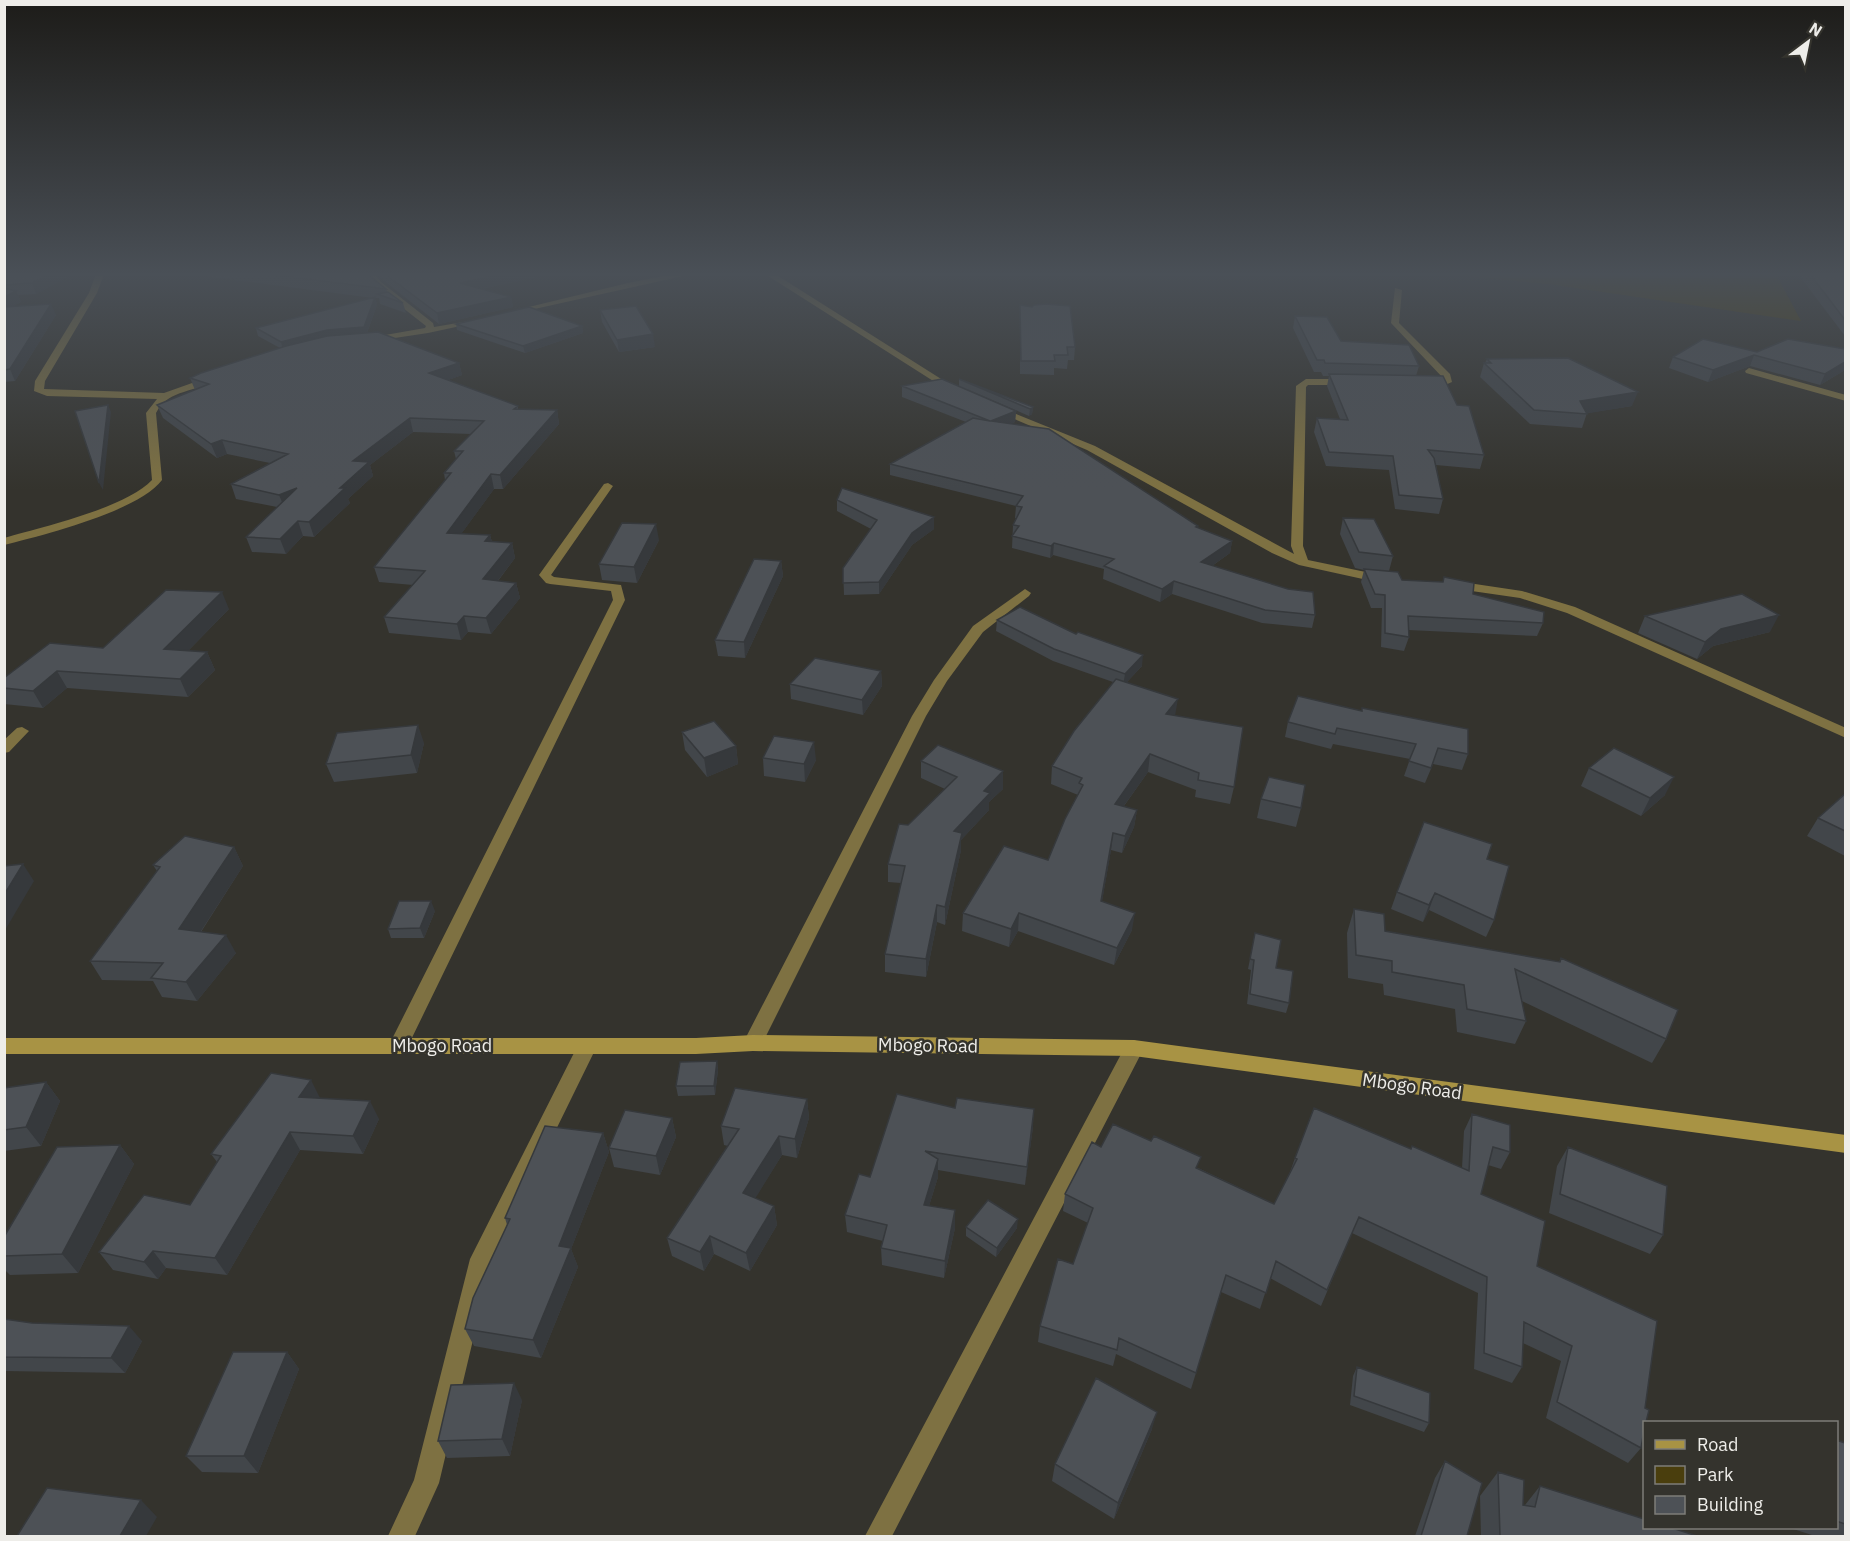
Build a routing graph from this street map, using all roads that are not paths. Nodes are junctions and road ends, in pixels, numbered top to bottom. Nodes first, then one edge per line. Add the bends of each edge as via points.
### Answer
1 (61, 346) edge
2 (882, 346) edge
3 (1417, 346) edge
4 (1749, 371) edge
5 (218, 377) edge
6 (1355, 382) edge
7 (1420, 384) edge
8 (959, 393) edge
9 (166, 396) junction
10 (1845, 398) edge
11 (980, 402) edge
12 (608, 486) dead end
13 (4, 542) edge
14 (1303, 562) junction
15 (1396, 580) edge
16 (1439, 583) edge
17 (1025, 593) dead end
18 (22, 731) dead end
19 (1845, 734) edge
20 (4, 748) edge
21 (753, 1043) junction
22 (399, 1045) junction
23 (4, 1046) edge
24 (587, 1046) junction
25 (1134, 1048) junction
26 (1845, 1144) edge
27 (401, 1536) edge
28 (878, 1536) edge

1 - 9 street via 40,381 39,391
2 - 8 street
3 - 7 street via 1449,380
4 - 10 street
5 - 9 street
6 - 14 street via 1306,382 1301,386 1297,546
9 - 13 street via 153,405 151,413 155,485 118,504
11 - 14 street via 1091,448 1276,551
12 - 22 street via 545,575 550,580 617,588 619,600
14 - 15 street
16 - 19 street via 1522,595 1554,604
17 - 21 street via 978,629 940,680
18 - 20 street
21 - 24 main road, Mbogo Road
21 - 25 main road, Mbogo Road
22 - 23 main road, Mbogo Road
22 - 24 main road, Mbogo Road
24 - 27 street via 481,1259 426,1483
25 - 26 main road, Mbogo Road
25 - 28 street

